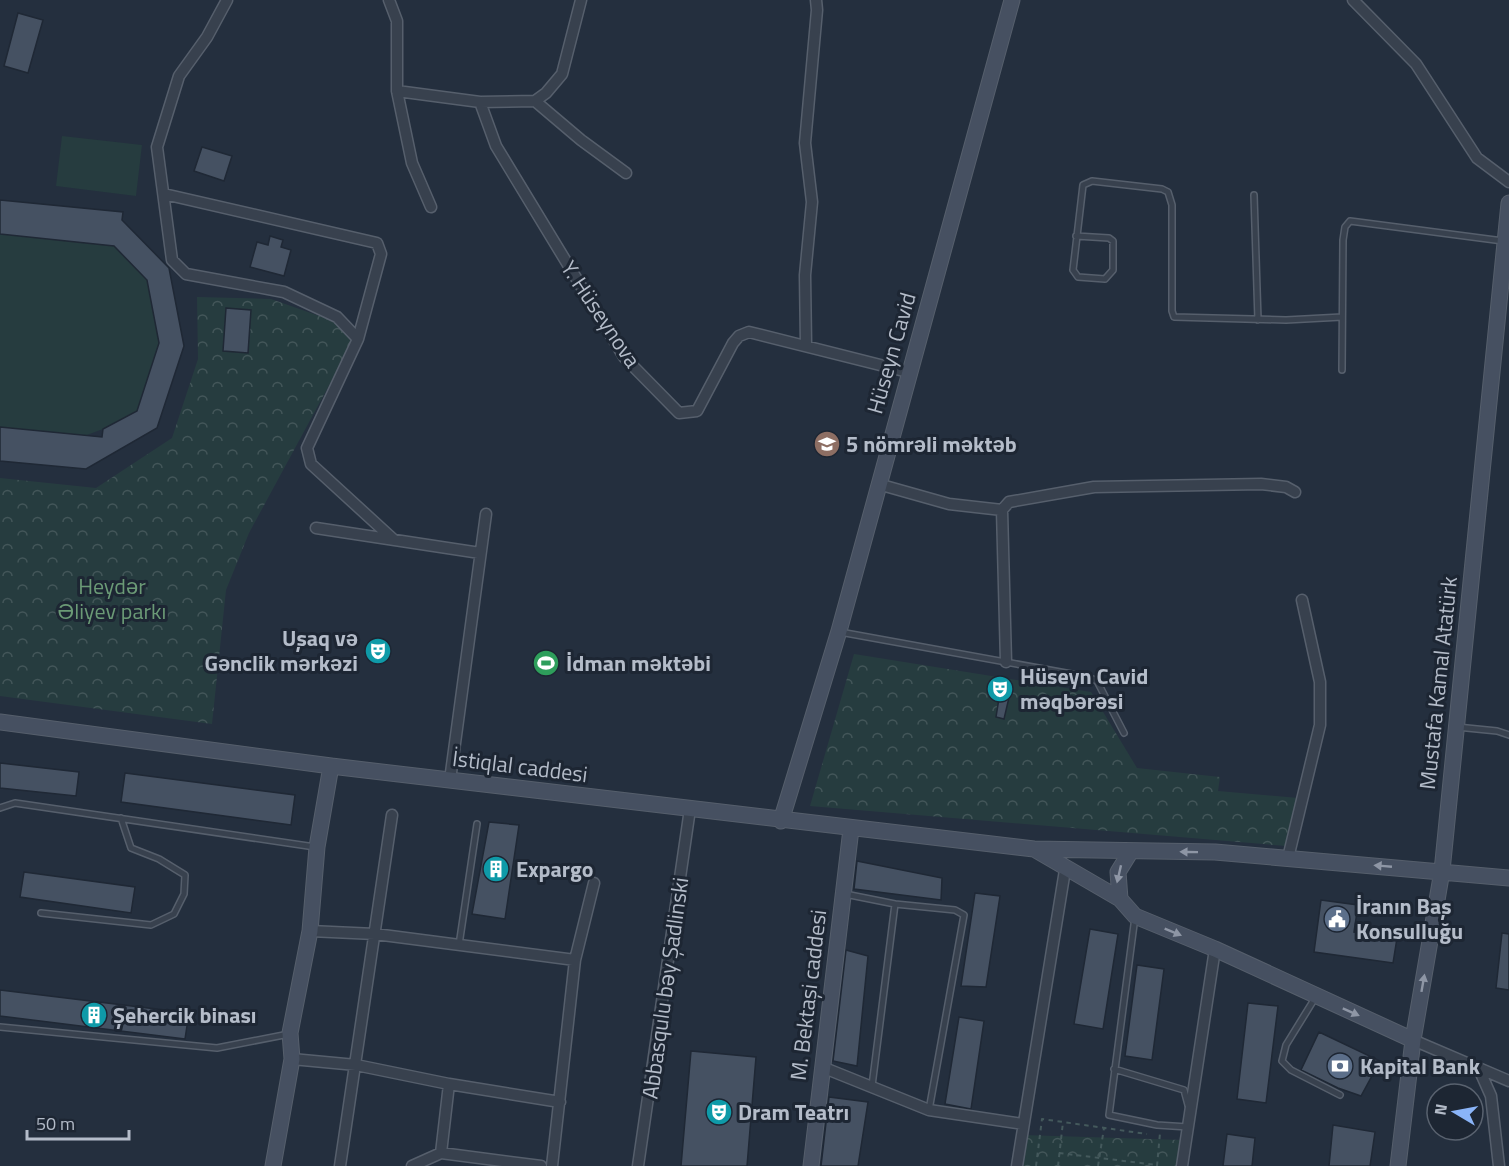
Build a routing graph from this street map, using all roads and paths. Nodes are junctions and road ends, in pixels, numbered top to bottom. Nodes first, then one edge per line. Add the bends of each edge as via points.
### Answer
1 (227, 0) edge
2 (389, 0) edge
3 (581, 0) edge
4 (816, 0) edge
5 (1012, 0) edge
6 (1353, 0) edge
7 (397, 91) junction
8 (535, 101) junction
9 (480, 102) junction
10 (626, 173) dead end
11 (1509, 182) edge
12 (164, 194) junction
13 (1254, 195) dead end
14 (1509, 203) edge
15 (431, 207) dead end
16 (1076, 236) junction
17 (1504, 241) junction
18 (1342, 318) junction
19 (1258, 320) junction
20 (358, 339) junction
21 (806, 345) junction
22 (1342, 370) dead end
23 (908, 372) junction
24 (878, 484) junction
25 (1296, 492) dead end
26 (1002, 510) junction
27 (486, 514) dead end
28 (316, 528) dead end
29 (394, 540) junction
30 (480, 553) junction
31 (1302, 600) dead end
32 (838, 631) junction
33 (1006, 662) junction
34 (0, 722) edge
35 (1456, 727) junction
36 (1124, 734) dead end
37 (1509, 735) edge
38 (331, 766) junction
39 (450, 780) junction
40 (0, 808) edge
41 (690, 809) junction
42 (392, 815) dead end
43 (121, 818) junction
44 (781, 821) junction
45 (477, 824) dead end
46 (851, 829) junction
47 (317, 847) junction
48 (1034, 849) junction
49 (1131, 851) junction
50 (1288, 858) junction
51 (1065, 870) junction
52 (1442, 871) junction
53 (1509, 879) edge
54 (594, 883) dead end
55 (843, 894) junction
56 (1120, 899) junction
57 (895, 904) junction
58 (41, 913) dead end
59 (1135, 916) junction
60 (310, 931) junction
61 (375, 934) junction
62 (459, 945) junction
63 (1215, 949) junction
64 (575, 960) junction
65 (1316, 996) junction
66 (0, 1027) edge
67 (290, 1033) junction
68 (1413, 1040) junction
69 (292, 1059) junction
70 (356, 1065) junction
71 (822, 1067) junction
72 (1114, 1069) junction
73 (1479, 1069) junction
74 (1509, 1081) edge
75 (449, 1084) junction
76 (872, 1086) junction
77 (1340, 1095) dead end
78 (560, 1102) junction
79 (929, 1110) junction
80 (1190, 1111) junction
81 (1063, 1122) junction
82 (1023, 1125) junction
83 (1157, 1125) junction
84 (1188, 1127) junction
85 (1104, 1128) junction
86 (1161, 1136) junction
87 (441, 1153) junction
88 (1059, 1153) junction
89 (1099, 1158) junction
90 (273, 1166) edge
91 (340, 1166) edge
92 (412, 1166) edge
93 (535, 1166) edge
94 (540, 1166) edge
95 (552, 1166) edge
96 (638, 1166) edge
97 (811, 1166) edge
98 (1017, 1166) edge
99 (1036, 1166) edge
100 (1058, 1166) edge
101 (1098, 1166) edge
102 (1157, 1166) edge
103 (1182, 1166) edge
104 (1398, 1166) edge
105 (1499, 1166) edge

1 - 12 street via 179,76 169,103 157,147
2 - 7 street via 397,21
3 - 8 street via 562,74
4 - 21 street via 805,143 812,202 805,275
5 - 23 main road, Hüseyn Cavid
6 - 11 street via 1416,64 1477,158
7 - 9 street
7 - 15 street via 412,163
8 - 9 street
8 - 10 street
9 - 21 street, Y. Hüseynova via 496,146 624,357 679,413 697,411 739,336 749,332
12 - 20 street via 172,260 186,274 284,292 337,317
12 - 20 street via 377,243 381,254
13 - 19 lane
14 - 17 main road, Mustafa Kamal Atatürk
16 - 16 lane via 1074,274 1088,279 1107,278 1113,270 1113,241
16 - 19 lane via 1079,202 1086,182 1162,189 1168,192 1172,205 1174,317
17 - 18 lane via 1350,221 1343,240
17 - 35 main road, Mustafa Kamal Atatürk
18 - 19 lane
18 - 22 lane
20 - 29 street via 307,448 311,464
21 - 23 street, Y. Hüseynova
23 - 24 main road, Hüseyn Cavid
24 - 26 street via 950,504
24 - 32 main road, Hüseyn Cavid
25 - 26 street via 1250,483 1094,487 1009,502
26 - 33 street
27 - 30 street
28 - 29 street
29 - 30 street
30 - 39 street
31 - 50 street via 1320,682 1320,725
32 - 33 lane
32 - 44 main road, Hüseyn Cavid
33 - 36 lane via 1097,681
34 - 38 main road, İstiqlal caddesi
35 - 37 lane
35 - 52 main road, Mustafa Kamal Atatürk
38 - 39 main road, İstiqlal caddesi
38 - 47 main road
39 - 41 main road, İstiqlal caddesi
40 - 43 lane via 15,803
41 - 44 main road, İstiqlal caddesi
41 - 96 street, Abbasqulu bəy Şadlinski
42 - 61 street
43 - 47 lane
43 - 58 lane via 131,848 159,859 185,876 184,894 174,914 151,925
44 - 46 main road, İstiqlal caddesi
45 - 62 lane
46 - 48 main road, İstiqlal caddesi
46 - 55 main road, M. Bektaşi caddesi
47 - 60 main road
48 - 49 main road, İstiqlal caddesi
48 - 51 main road
50 -> 49 main road, İstiqlal caddesi
49 -> 56 main road via 1118,872
52 -> 50 main road, İstiqlal caddesi
51 - 56 main road
51 - 82 street
52 - 53 main road, İstiqlal caddesi
68 -> 52 main road, Mustafa Kamal Atatürk
54 - 64 street
55 - 57 lane
55 - 71 main road, M. Bektaşi caddesi
56 - 59 main road
57 - 76 lane
57 - 79 lane via 955,910 964,915
59 -> 63 main road
59 - 72 lane
60 - 61 street
60 - 67 main road
61 - 62 street
61 - 70 street
62 - 64 street
63 - 65 main road
63 - 80 street
64 - 78 street
65 -> 68 main road
65 - 77 lane via 1282,1061 1291,1070
66 - 67 lane via 217,1048
67 - 69 main road
68 - 73 street
68 - 104 main road, Mustafa Kamal Atatürk
69 - 70 street
69 - 90 main road
70 - 75 street
70 - 91 street
71 - 76 street
71 - 97 main road, M. Bektaşi caddesi
72 - 80 lane via 1184,1090
72 - 83 lane via 1110,1115
73 - 74 street
73 - 105 street via 1491,1096
75 - 78 street
75 - 87 street
76 - 79 street
78 - 95 street
79 - 82 street
80 - 84 street
81 - 85 path
81 - 88 path
81 - 99 path via 1042,1119
82 - 98 street
83 - 84 lane
83 - 86 path
84 - 103 street
85 - 86 path
85 - 89 path
86 - 102 path
87 - 92 street
87 - 93 street
88 - 89 path
88 - 100 path
89 - 101 path
89 - 102 path
93 - 94 street

